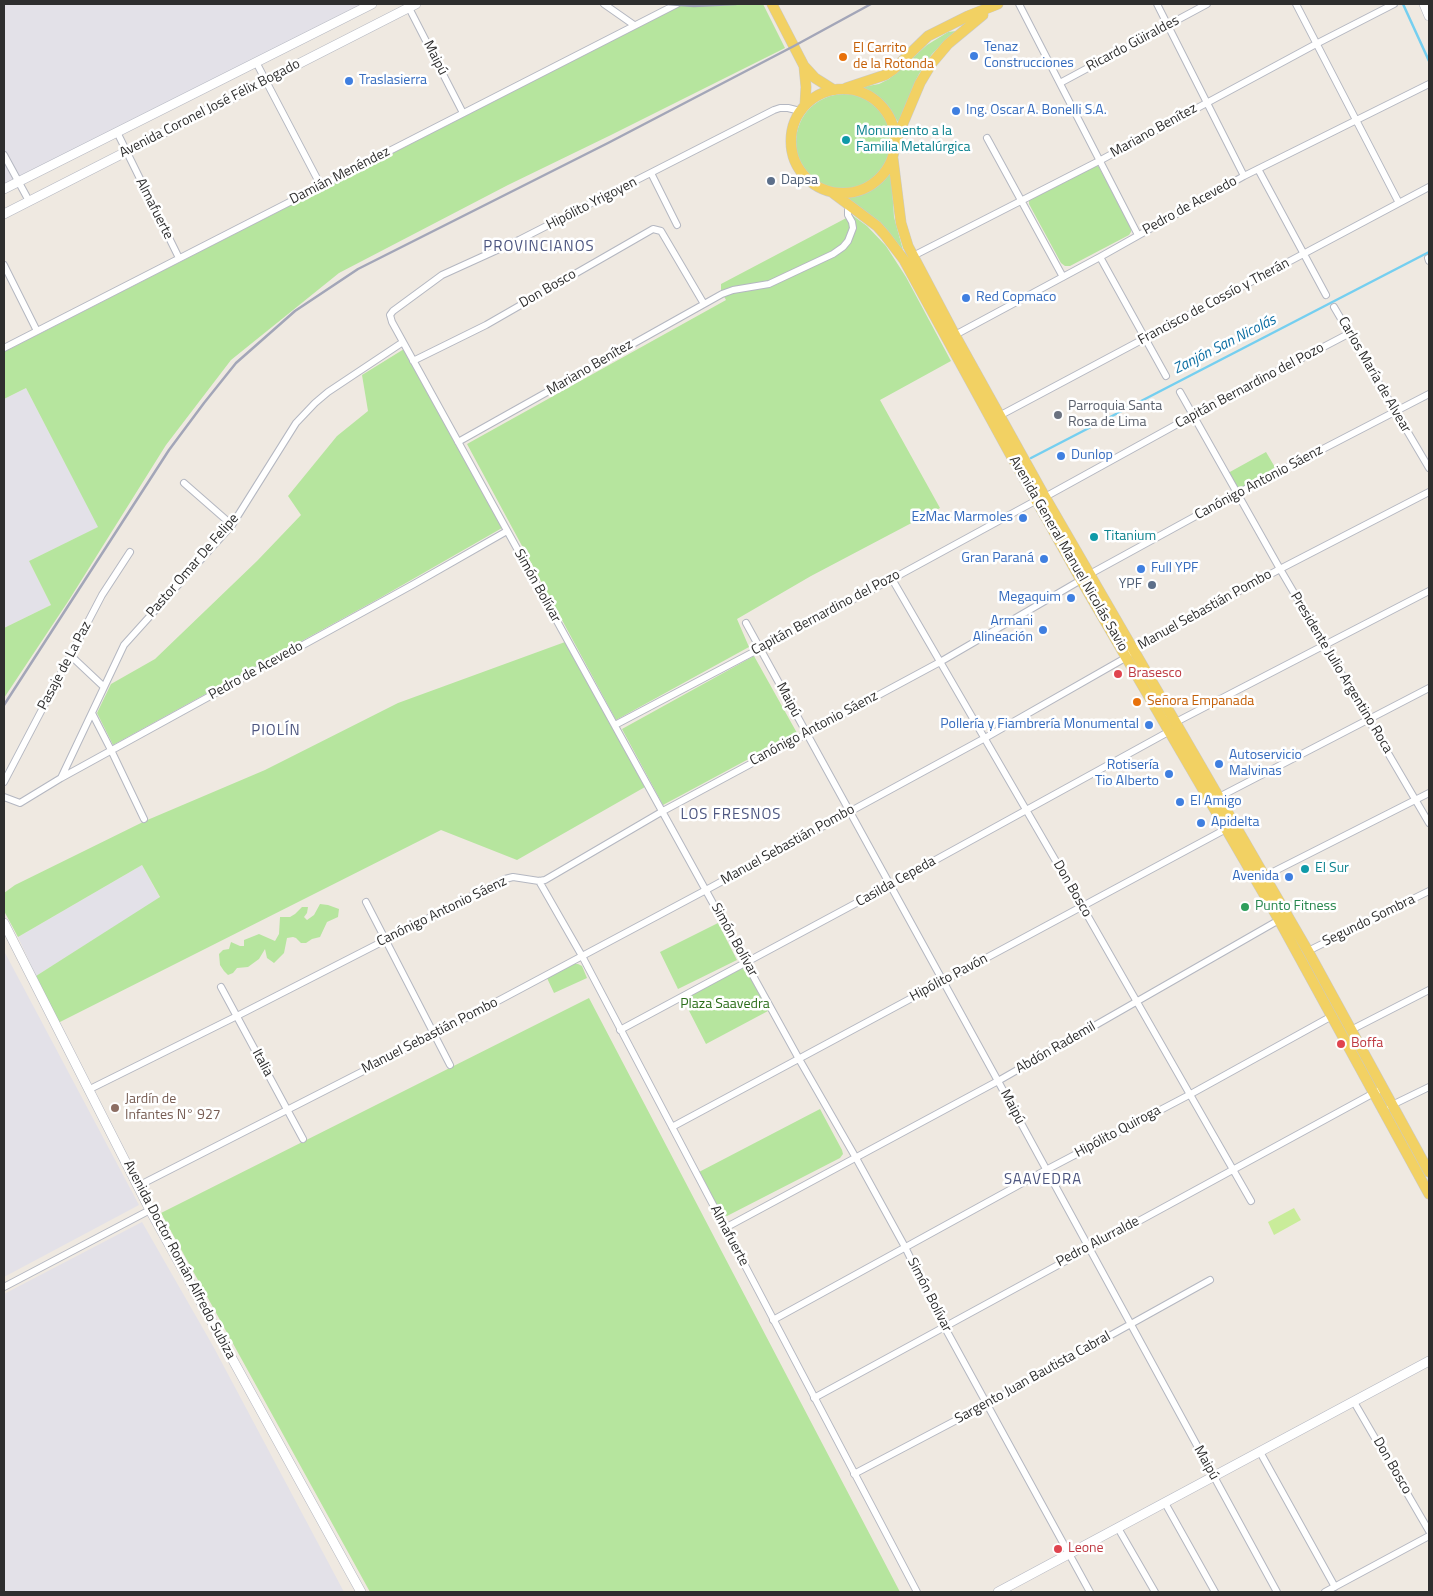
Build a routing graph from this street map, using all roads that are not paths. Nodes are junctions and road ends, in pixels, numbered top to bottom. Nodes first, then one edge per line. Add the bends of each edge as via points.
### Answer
1 (372, 4) edge
2 (604, 4) edge
3 (677, 4) edge
4 (772, 4) edge
5 (998, 4) edge
6 (1019, 4) edge
7 (1157, 4) edge
8 (1206, 4) edge
9 (1296, 4) edge
10 (1393, 4) edge
11 (1424, 4) edge
12 (410, 5) edge
13 (1429, 16) edge
14 (634, 25) junction
15 (1168, 25) junction
16 (1316, 44) junction
17 (256, 62) junction
18 (804, 66) junction
19 (266, 80) junction
20 (1060, 83) junction
21 (1429, 84) edge
22 (838, 89) junction
23 (1207, 102) junction
24 (803, 108) junction
25 (463, 113) junction
26 (1355, 121) junction
27 (116, 132) junction
28 (987, 138) dead end
29 (896, 141) junction
30 (125, 152) junction
31 (4, 155) edge
32 (893, 159) junction
33 (1099, 161) junction
34 (1258, 169) junction
35 (652, 173) junction
36 (1244, 176) junction
37 (18, 182) junction
38 (321, 186) junction
39 (1429, 187) edge
40 (4, 189) edge
41 (833, 193) junction
42 (29, 201) junction
43 (1022, 201) junction
44 (1399, 203) junction
45 (852, 207) junction
46 (4, 214) edge
47 (677, 224) dead end
48 (1138, 235) junction
49 (1305, 254) junction
50 (913, 256) junction
51 (1100, 257) junction
52 (179, 258) junction
53 (4, 265) edge
54 (1063, 277) junction
55 (1326, 295) dead end
56 (704, 304) junction
57 (1334, 307) dead end
58 (390, 315) joint
59 (37, 331) junction
60 (1350, 333) junction
61 (955, 335) junction
62 (1144, 338) junction
63 (403, 342) junction
64 (4, 348) edge
65 (413, 361) junction
66 (1166, 376) dead end
67 (1180, 392) dead end
68 (1429, 394) edge
69 (1396, 412) junction
70 (999, 416) junction
71 (1192, 416) junction
72 (458, 442) junction
73 (1429, 468) edge
74 (184, 483) dead end
75 (1429, 492) edge
76 (1236, 494) junction
77 (1041, 498) junction
78 (232, 525) junction
79 (507, 531) junction
80 (130, 552) dead end
81 (1280, 569) junction
82 (1086, 577) junction
83 (892, 579) junction
84 (1429, 591) edge
85 (746, 623) dead end
86 (1323, 644) junction
87 (760, 648) junction
88 (1134, 648) junction
89 (70, 655) junction
90 (1127, 657) junction
91 (940, 662) junction
92 (104, 687) junction
93 (1429, 688) edge
94 (92, 713) junction
95 (1369, 720) junction
96 (1176, 722) junction
97 (615, 725) junction
98 (1170, 732) junction
99 (806, 733) junction
100 (985, 738) junction
101 (112, 750) junction
102 (60, 778) junction
103 (4, 782) edge
104 (1429, 793) edge
105 (4, 797) edge
106 (1219, 797) junction
107 (1416, 800) junction
108 (850, 810) junction
109 (663, 811) junction
110 (1026, 811) junction
111 (144, 819) dead end
112 (1429, 823) edge
113 (1226, 829) junction
114 (1260, 879) junction
115 (539, 881) junction
116 (890, 885) junction
117 (706, 890) junction
118 (1429, 891) edge
119 (366, 902) dead end
120 (1082, 906) junction
121 (1279, 920) junction
122 (5, 925) edge
123 (385, 939) junction
124 (1308, 951) junction
125 (582, 956) junction
126 (747, 963) junction
127 (943, 982) junction
128 (221, 987) dead end
129 (1429, 990) edge
130 (1136, 1002) junction
131 (237, 1016) junction
132 (1332, 1016) junction
133 (620, 1030) junction
134 (1351, 1030) junction
135 (434, 1035) junction
136 (799, 1059) junction
137 (450, 1065) dead end
138 (998, 1081) junction
139 (1429, 1087) edge
140 (88, 1090) junction
141 (1379, 1091) junction
142 (1189, 1094) junction
143 (1388, 1107) junction
144 (286, 1109) junction
145 (672, 1127) junction
146 (303, 1139) dead end
147 (856, 1158) junction
148 (1046, 1170) junction
149 (1232, 1170) junction
150 (1429, 1172) edge
151 (138, 1186) junction
152 (1429, 1194) edge
153 (1251, 1202) dead end
154 (150, 1210) junction
155 (724, 1228) junction
156 (905, 1247) junction
157 (1088, 1247) junction
158 (1210, 1280) dead end
159 (4, 1287) edge
160 (773, 1320) junction
161 (1130, 1324) junction
162 (944, 1326) junction
163 (1429, 1361) edge
164 (814, 1398) junction
165 (1354, 1402) junction
166 (987, 1404) junction
167 (1260, 1452) junction
168 (854, 1474) junction
169 (1214, 1477) junction
170 (1165, 1503) junction
171 (1118, 1528) junction
172 (1429, 1531) edge
173 (1429, 1536) edge
174 (1070, 1554) junction
175 (1335, 1587) junction
176 (1011, 1589) edge
177 (362, 1592) edge
178 (917, 1592) edge
179 (998, 1592) edge
180 (1090, 1592) edge
181 (1155, 1592) edge
182 (1215, 1592) edge
183 (1277, 1592) edge
184 (1325, 1592) edge

1 - 17 main road, Avenida Coronel José Félix Bogado
2 - 14 street
3 - 14 street, Damián Menéndez
4 - 18 main road, Avenida General Manuel Nicolás Savio
5 - 22 main road via 928,36 885,75
5 - 29 main road via 968,25 932,63 920,83
6 - 20 street
7 - 15 street
8 - 15 street, Ricardo Güiraldes
9 - 16 street
10 - 16 street, Mariano Benítez
11 - 13 main road
12 - 19 main road, Avenida Coronel José Félix Bogado
12 - 25 street, Maipú
14 - 25 street, Damián Menéndez
15 - 20 street, Ricardo Güiraldes
15 - 23 street
16 - 23 street, Mariano Benítez
16 - 26 street
17 - 19 street
17 - 27 main road, Avenida Coronel José Félix Bogado
18 - 22 main road, Avenida General Manuel Nicolás Savio via 815,78
18 - 24 main road, Avenida General Manuel Nicolás Savio
19 - 30 main road, Avenida Coronel José Félix Bogado
19 - 38 street
20 - 33 street
21 - 26 street, Pedro de Acevedo
22 - 24 main road via 823,93
22 - 29 main road, Avenida General Manuel Nicolás Savio via 859,92 874,99 893,125
23 - 33 street, Mariano Benítez
23 - 36 street
24 - 35 street, Hipólito Yrigoyen via 780,108
24 - 41 main road, Avenida General Manuel Nicolás Savio via 793,125 792,154 807,179
25 - 38 street, Damián Menéndez
26 - 34 street, Pedro de Acevedo
26 - 44 street
27 - 30 street, Almafuerte
27 - 37 main road, Avenida Coronel José Félix Bogado
28 - 43 street
29 - 32 main road, Avenida General Manuel Nicolás Savio
30 - 42 main road, Avenida Coronel José Félix Bogado
30 - 52 street, Almafuerte
31 - 37 street
32 - 41 main road, Avenida General Manuel Nicolás Savio via 887,170 869,187 858,192
32 - 50 main road, Avenida General Manuel Nicolás Savio via 901,223
33 - 43 street, Mariano Benítez
33 - 48 street
34 - 36 street, Pedro de Acevedo
34 - 49 street
35 - 47 street
35 - 58 street, Hipólito Yrigoyen via 520,240 442,275
36 - 48 street, Pedro de Acevedo
37 - 40 main road, Avenida Coronel José Félix Bogado
37 - 42 street
38 - 52 street, Damián Menéndez
39 - 44 street, Francisco de Cossío y Therán
41 - 45 main road, Avenida General Manuel Nicolás Savio
42 - 46 main road, Avenida Coronel José Félix Bogado
43 - 50 street, Mariano Benítez
43 - 54 street
44 - 49 street, Francisco de Cossío y Therán
45 - 56 street, Mariano Benítez via 848,215 853,228 848,241 840,249 770,284 733,290
45 - 77 main road, Avenida General Manuel Nicolás Savio via 886,235 904,260
48 - 51 street, Pedro de Acevedo
49 - 55 street
49 - 62 street, Francisco de Cossío y Therán
50 - 61 main road, Avenida General Manuel Nicolás Savio
51 - 54 street, Pedro de Acevedo
51 - 62 street
52 - 59 street, Damián Menéndez
53 - 59 street
54 - 61 street, Pedro de Acevedo
56 - 65 street, Don Bosco via 661,231 653,229 486,325
56 - 72 street, Mariano Benítez
57 - 60 street, Carlos María de Alvear
58 - 63 street, Simón Bolívar
59 - 64 street, Damián Menéndez
60 - 69 street, Carlos María de Alvear
60 - 71 street, Capitán Bernardino del Pozo
61 - 70 main road, Avenida General Manuel Nicolás Savio
62 - 66 street
62 - 70 street, Francisco de Cossío y Therán
63 - 65 street, Simón Bolívar
63 - 78 street, Pastor Omar De Felipe via 336,387 296,423
65 - 72 street, Simón Bolívar
67 - 71 street, Presidente Julio Argentino Roca
68 - 69 street, Canónigo Antonio Sáenz
69 - 73 street, Carlos María de Alvear
69 - 76 street, Canónigo Antonio Sáenz
70 - 77 main road, Avenida General Manuel Nicolás Savio
71 - 76 street, Presidente Julio Argentino Roca
71 - 77 street, Capitán Bernardino del Pozo
72 - 79 street, Simón Bolívar
74 - 78 street
75 - 81 street, Manuel Sebastián Pombo
76 - 81 street, Presidente Julio Argentino Roca
76 - 82 street, Canónigo Antonio Sáenz
77 - 82 main road, Avenida General Manuel Nicolás Savio
77 - 83 street, Capitán Bernardino del Pozo
78 - 92 street, Pastor Omar De Felipe via 124,644
79 - 97 street, Simón Bolívar
79 - 101 street, Pedro de Acevedo
80 - 89 street, Pasaje de La Paz via 102,595
81 - 86 street, Presidente Julio Argentino Roca
81 - 88 street, Manuel Sebastián Pombo
82 - 88 main road, Avenida General Manuel Nicolás Savio
82 - 90 main road, Avenida General Manuel Nicolás Savio
82 - 91 street, Canónigo Antonio Sáenz
83 - 87 street, Capitán Bernardino del Pozo
83 - 91 street, Don Bosco
84 - 86 street
85 - 87 street, Maipú
86 - 95 street, Presidente Julio Argentino Roca
86 - 96 street
87 - 97 street, Capitán Bernardino del Pozo
87 - 99 street, Maipú
88 - 90 street, Manuel Sebastián Pombo
88 - 96 main road, Avenida General Manuel Nicolás Savio
89 - 92 street
89 - 103 street, Pasaje de La Paz
90 - 98 main road, Avenida General Manuel Nicolás Savio
90 - 100 street, Manuel Sebastián Pombo
91 - 99 street, Canónigo Antonio Sáenz
91 - 100 street, Don Bosco
92 - 94 street, Pastor Omar De Felipe
93 - 95 street
94 - 101 street
94 - 102 street, Pastor Omar De Felipe
95 - 106 street
95 - 107 street, Presidente Julio Argentino Roca
96 - 106 main road, Avenida General Manuel Nicolás Savio
97 - 109 street, Simón Bolívar
98 - 110 street, Casilda Cepeda
98 - 113 main road, Avenida General Manuel Nicolás Savio
99 - 108 street, Maipú
99 - 109 street, Canónigo Antonio Sáenz
100 - 108 street, Manuel Sebastián Pombo
100 - 110 street, Don Bosco
101 - 102 street, Pedro de Acevedo
101 - 111 street
102 - 105 street, Pedro de Acevedo via 20,803
104 - 107 street
106 - 114 main road, Avenida General Manuel Nicolás Savio
107 - 112 street, Presidente Julio Argentino Roca
107 - 114 street
108 - 116 street, Maipú
108 - 117 street, Manuel Sebastián Pombo
109 - 115 street, Canónigo Antonio Sáenz
109 - 117 street, Simón Bolívar
110 - 116 street, Casilda Cepeda
110 - 120 street, Don Bosco
113 - 114 main road, Avenida General Manuel Nicolás Savio
113 - 120 street, Hipólito Pavón
114 - 121 main road, Avenida General Manuel Nicolás Savio
114 - 124 main road, Avenida General Manuel Nicolás Savio
115 - 123 street, Canónigo Antonio Sáenz via 505,879
115 - 125 street, Almafuerte
116 - 126 street, Casilda Cepeda
116 - 127 street, Maipú
117 - 125 street, Manuel Sebastián Pombo
117 - 126 street, Simón Bolívar
118 - 124 street, Segundo Sombra
119 - 123 street
120 - 127 street, Hipólito Pavón
120 - 130 street, Don Bosco
121 - 130 street, Abdón Rademil
121 - 132 main road, Avenida General Manuel Nicolás Savio
122 - 140 main road, Avenida Doctor Román Alfredo Subiza
123 - 131 street, Canónigo Antonio Sáenz
123 - 135 street
124 - 134 main road, Avenida General Manuel Nicolás Savio
125 - 133 street, Almafuerte
125 - 135 street, Manuel Sebastián Pombo
126 - 133 street, Casilda Cepeda
126 - 136 street, Simón Bolívar
127 - 136 street, Hipólito Pavón
127 - 138 street, Maipú
128 - 131 street, Italia
129 - 134 street
130 - 138 street, Abdón Rademil
130 - 142 street, Don Bosco
131 - 140 street, Canónigo Antonio Sáenz
131 - 144 street, Italia
132 - 141 main road, Avenida General Manuel Nicolás Savio
132 - 142 street, Hipólito Quiroga
133 - 145 street, Almafuerte
134 - 141 main road, Avenida General Manuel Nicolás Savio
135 - 137 street
135 - 144 street, Manuel Sebastián Pombo
136 - 145 street, Hipólito Pavón
136 - 147 street, Simón Bolívar
138 - 147 street, Abdón Rademil
138 - 148 street, Maipú
139 - 143 street
140 - 151 main road, Avenida Doctor Román Alfredo Subiza
141 - 143 main road, Avenida General Manuel Nicolás Savio
141 - 149 street, Pedro Alurralde
142 - 148 street, Hipólito Quiroga
142 - 149 street, Don Bosco
143 - 150 main road, Avenida General Manuel Nicolás Savio
143 - 152 main road, Avenida General Manuel Nicolás Savio
144 - 146 street, Italia
144 - 151 street, Manuel Sebastián Pombo
145 - 155 street, Almafuerte
147 - 155 street, Abdón Rademil
147 - 156 street, Simón Bolívar
148 - 156 street, Hipólito Quiroga
148 - 157 street, Maipú
149 - 153 street, Don Bosco
149 - 157 street, Pedro Alurralde
151 - 154 main road, Avenida Doctor Román Alfredo Subiza
154 - 159 street
154 - 177 main road, Avenida Doctor Román Alfredo Subiza
155 - 160 street, Almafuerte
156 - 160 street, Hipólito Quiroga
156 - 162 street, Simón Bolívar
157 - 161 street, Maipú
157 - 162 street, Pedro Alurralde
158 - 161 street, Sargento Juan Bautista Cabral
160 - 164 street, Almafuerte
161 - 166 street, Sargento Juan Bautista Cabral
161 - 169 street, Maipú
162 - 164 street, Pedro Alurralde
162 - 166 street, Simón Bolívar
163 - 165 main road
164 - 168 street, Almafuerte
165 - 167 main road
165 - 172 street, Don Bosco
166 - 168 street, Sargento Juan Bautista Cabral
166 - 174 street, Simón Bolívar
167 - 169 main road
167 - 175 street
168 - 178 street, Almafuerte
169 - 170 main road
169 - 183 street, Maipú
170 - 171 main road
170 - 182 street
171 - 174 main road
171 - 181 street
173 - 175 street
174 - 176 main road
174 - 180 street, Simón Bolívar
175 - 184 street
176 - 179 main road

